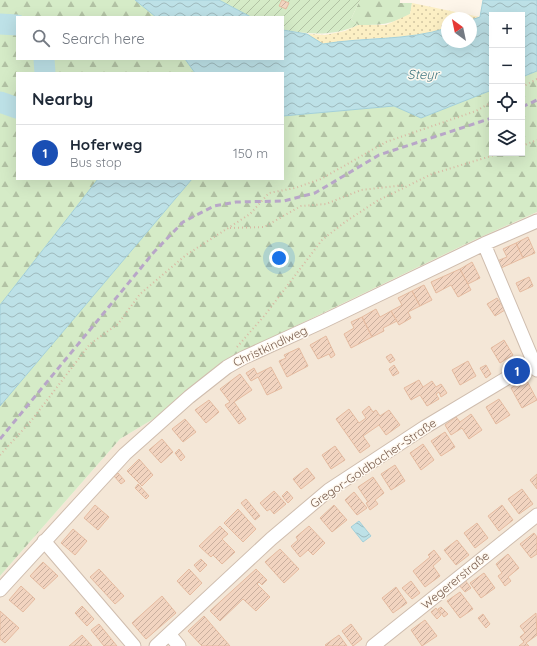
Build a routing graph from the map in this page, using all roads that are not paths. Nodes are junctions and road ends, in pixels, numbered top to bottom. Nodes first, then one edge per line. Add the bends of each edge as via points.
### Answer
1 (537, 221) edge
2 (484, 244) junction
3 (536, 364) edge
4 (537, 515) edge
5 (44, 541) junction
6 (0, 590) edge
7 (169, 634) junction
8 (134, 646) edge
9 (156, 646) edge
10 (179, 646) edge
11 (373, 646) edge

1 - 2 street, Christkindlweg
2 - 3 street
2 - 5 street, Christkindlweg via 227,367 125,454
3 - 7 street, Gregor-Goldbacher-Straße via 425,427 329,490 271,539
4 - 11 street, Wegererstraße
5 - 6 street, Christkindlweg
5 - 8 street
7 - 9 street, Gregor-Goldbacher-Straße
7 - 10 street

